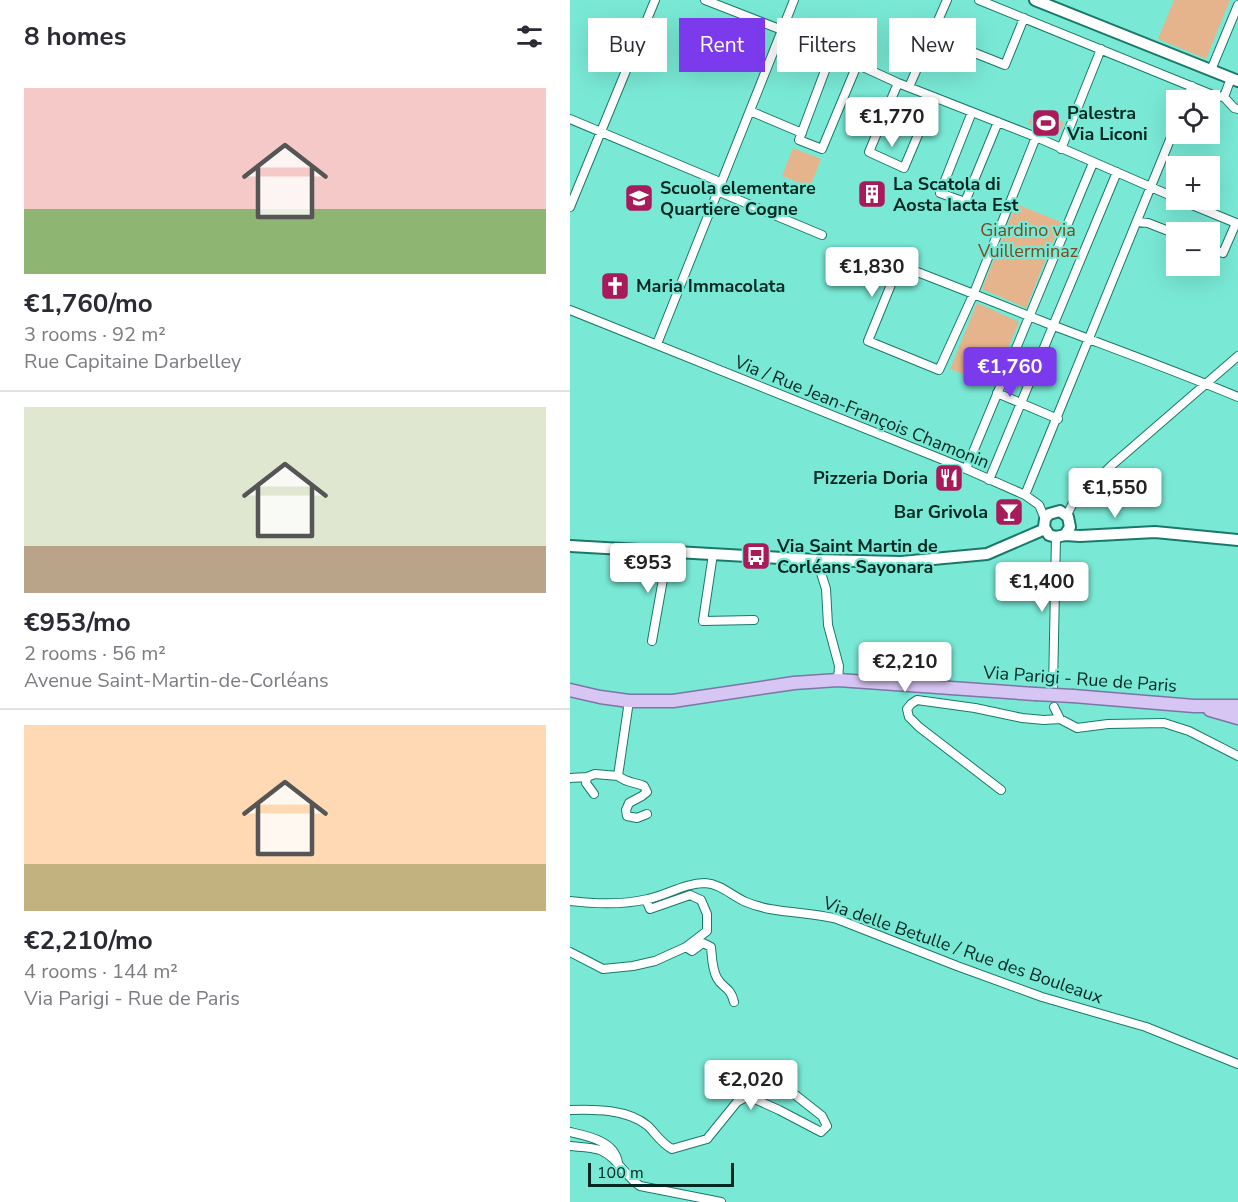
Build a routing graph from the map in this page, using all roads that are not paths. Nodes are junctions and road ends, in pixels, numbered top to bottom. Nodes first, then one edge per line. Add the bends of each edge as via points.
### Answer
1 (655, 0) edge
2 (705, 0) edge
3 (794, 0) edge
4 (947, 0) edge
5 (979, 0) edge
6 (1035, 0) edge
7 (1238, 5) edge
8 (787, 18) edge
9 (940, 18) edge
10 (1024, 18) junction
11 (777, 28) edge
12 (777, 43) edge
13 (1101, 49) junction
14 (976, 53) edge
15 (1211, 70) junction
16 (824, 72) edge
17 (854, 72) edge
18 (874, 72) edge
19 (916, 72) edge
20 (1234, 80) edge
21 (898, 82) junction
22 (1192, 86) junction
23 (909, 87) junction
24 (1190, 90) edge
25 (934, 97) junction
26 (1224, 97) junction
27 (1238, 109) edge
28 (750, 111) junction
29 (972, 112) junction
30 (570, 119) edge
31 (998, 122) junction
32 (600, 132) junction
33 (802, 133) junction
34 (1036, 137) junction
35 (1168, 144) edge
36 (1061, 149) junction
37 (1093, 163) junction
38 (1117, 172) junction
39 (720, 182) junction
40 (1151, 188) junction
41 (717, 191) junction
42 (1166, 194) edge
43 (570, 207) edge
44 (1205, 210) edge
45 (1137, 222) junction
46 (1166, 230) edge
47 (822, 236) dead end
48 (1220, 252) edge
49 (974, 293) junction
50 (570, 310) edge
51 (1029, 316) junction
52 (1053, 325) junction
53 (1090, 338) junction
54 (657, 344) junction
55 (1238, 356) edge
56 (1205, 383) junction
57 (997, 393) junction
58 (1238, 397) edge
59 (1022, 404) junction
60 (1058, 419) junction
61 (966, 469) junction
62 (989, 480) junction
63 (1025, 495) junction
64 (1067, 515) junction
65 (1045, 524) junction
66 (1060, 536) junction
67 (1238, 540) edge
68 (570, 546) edge
69 (668, 551) junction
70 (713, 554) junction
71 (817, 560) junction
72 (754, 620) dead end
73 (652, 641) dead end
74 (838, 680) junction
75 (1053, 689) dead end
76 (570, 690) edge
77 (629, 700) junction
78 (1194, 706) junction
79 (1238, 706) edge
80 (1054, 707) dead end
81 (1238, 718) edge
82 (1060, 719) junction
83 (1238, 756) edge
84 (618, 776) junction
85 (587, 777) junction
86 (570, 778) edge
87 (1001, 790) dead end
88 (594, 794) dead end
89 (647, 814) dead end
90 (646, 900) junction
91 (570, 901) edge
92 (686, 947) junction
93 (570, 952) edge
94 (734, 1002) dead end
95 (1238, 1064) edge
96 (756, 1071) dead end
97 (570, 1110) edge
98 (570, 1132) edge
99 (570, 1146) edge
100 (619, 1167) junction
101 (721, 1202) edge

1 - 32 street
2 - 11 street
3 - 8 street
4 - 9 street
5 - 10 street
6 - 15 street
7 - 15 street
10 - 13 street
10 - 14 street via 1005,65
12 - 28 street
13 - 22 street
13 - 36 street
15 - 20 street
16 - 33 street
17 - 33 street via 822,149 799,140
18 - 21 street
19 - 23 street
20 - 26 street
21 - 23 street
21 - 25 street via 869,152 904,168
22 - 24 street
22 - 26 street
23 - 25 street
25 - 29 street
26 - 27 street
28 - 33 street
28 - 39 street
29 - 31 street
29 - 31 street via 940,193 965,202
30 - 32 street
31 - 34 street
32 - 39 street
32 - 43 street
34 - 36 street
34 - 49 street
35 - 40 street
36 - 37 street
37 - 38 street
37 - 51 street
38 - 40 street
38 - 52 street
39 - 41 street
40 - 42 street
40 - 45 street
41 - 47 street
41 - 54 street
44 - 48 street via 1236,223
45 - 46 street
45 - 53 street
49 - 49 street via 939,370 868,341 899,265
49 - 51 street
50 - 54 street, Via / Rue Jean-François Chamonin
51 - 52 street
51 - 57 street
52 - 53 street
52 - 59 street
53 - 56 street
53 - 60 street
54 - 61 street, Via / Rue Jean-François Chamonin
55 - 56 street
56 - 58 street
56 - 64 street via 1086,489
57 - 59 street
57 - 61 street
59 - 60 street
59 - 62 street
60 - 63 street
61 - 62 street, Via / Rue Jean-François Chamonin
62 - 63 street, Via / Rue Jean-François Chamonin
63 - 65 street, Via / Rue Jean-François Chamonin via 1039,505
64 - 65 street via 1056,511 1049,514
64 - 66 street via 1070,526
65 - 66 street via 1049,535
65 - 71 street via 987,554 902,562
66 - 67 street via 1155,532
66 - 75 street
68 - 69 street
69 - 70 street
69 - 73 street
70 - 71 street
70 - 72 street via 703,621
71 - 74 street via 826,589
74 - 77 main road, Via Parigi - Rue de Paris via 695,699
74 - 78 main road, Via Parigi - Rue de Paris, bridge
76 - 77 main road, Via Parigi - Rue de Paris
77 - 84 street
78 - 79 main road, Via Parigi - Rue de Paris
78 - 81 main road, Via Parigi - Rue de Paris
80 - 82 street
82 - 83 street via 1077,728 1108,724 1177,725
82 - 87 street via 1022,718 917,700 911,704 907,709 909,717 919,727
84 - 85 street
84 - 89 street via 626,783 644,786 647,792 628,803 627,816
85 - 86 street
85 - 88 street via 586,783
90 - 91 street, Via delle Betulle / Rue des Bouleaux via 595,904
90 - 92 street via 650,909 690,895 701,900 707,914 707,931
90 - 95 street, Via delle Betulle / Rue des Bouleaux via 691,884 708,883 761,908 837,919 1042,997 1146,1027
92 - 93 street via 655,961 603,969
92 - 94 street via 692,951 703,943 711,947 718,980 731,991
96 - 97 street via 775,1079 822,1116 826,1126 821,1132 748,1096 737,1102 707,1139 672,1149 662,1144 647,1125 628,1116 596,1109
98 - 100 street via 593,1137 612,1148
99 - 100 street via 598,1149
100 - 101 street via 640,1186

